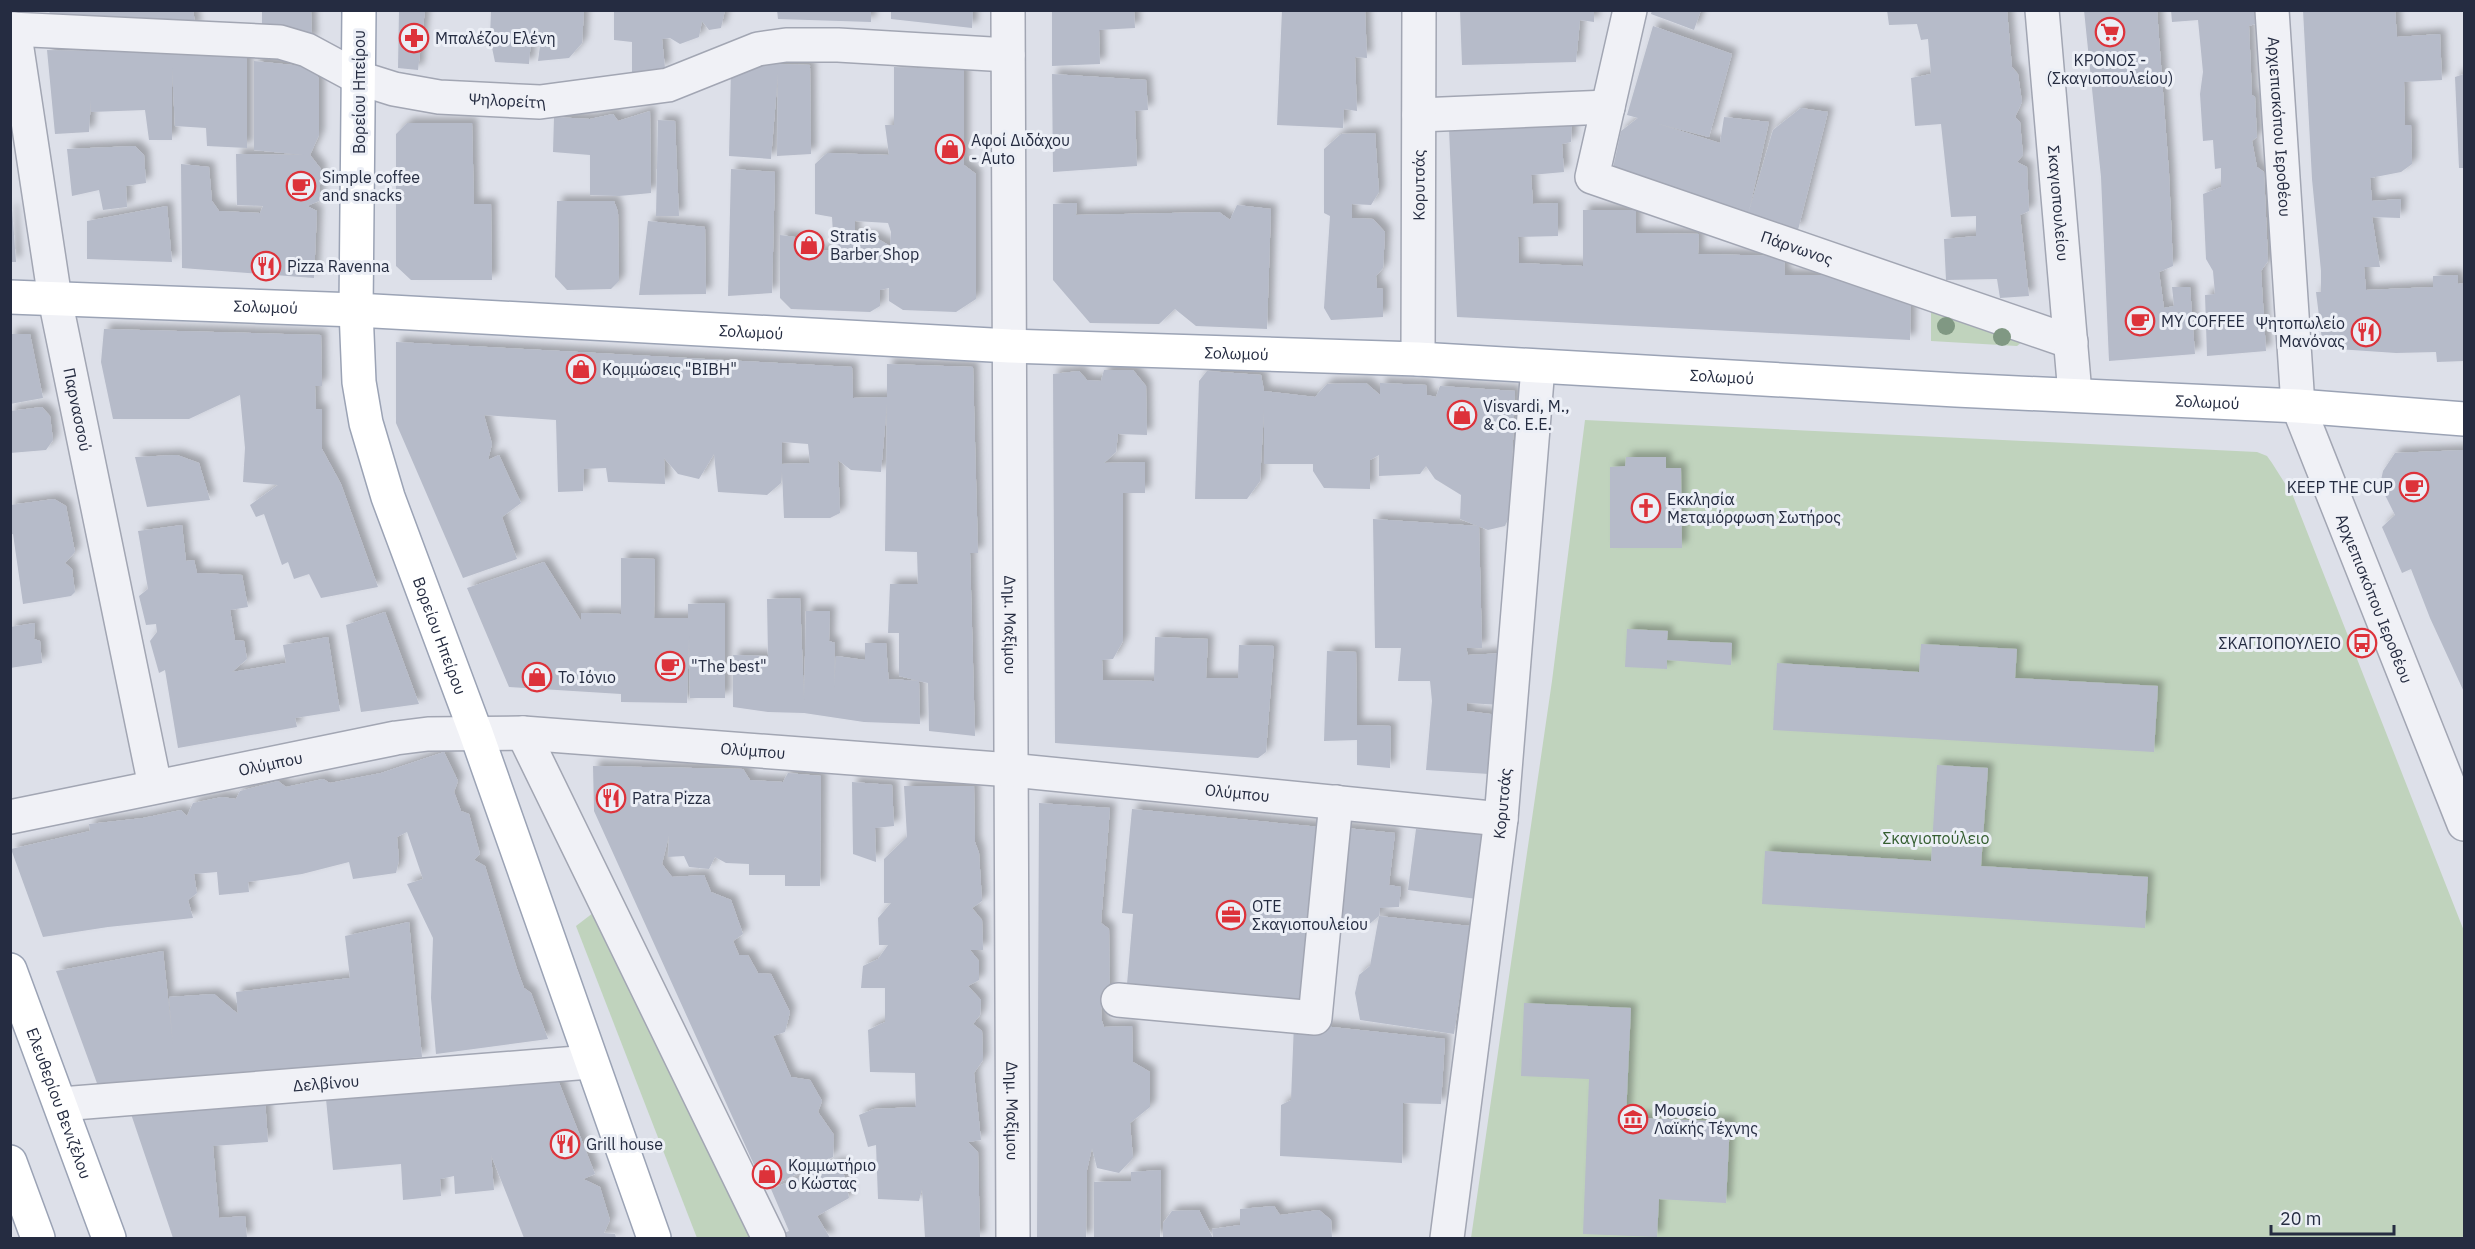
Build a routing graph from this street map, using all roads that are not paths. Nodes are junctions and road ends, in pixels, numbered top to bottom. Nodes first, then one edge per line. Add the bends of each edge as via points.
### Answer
1 (359, 10) edge
2 (1008, 10) edge
3 (1419, 10) edge
4 (1630, 10) edge
5 (2042, 10) edge
6 (2272, 10) edge
7 (12, 29) edge
8 (1008, 55) junction
9 (359, 78) junction
10 (1608, 107) junction
11 (1419, 115) junction
12 (10, 297) edge
13 (55, 299) junction
14 (356, 310) junction
15 (2071, 342) junction
16 (1010, 346) junction
17 (1418, 359) junction
18 (1538, 367) junction
19 (2075, 394) junction
20 (2298, 406) junction
21 (2464, 419) edge
22 (476, 733) junction
23 (523, 733) junction
24 (1011, 770) junction
25 (155, 786) junction
26 (1336, 802) junction
27 (10, 817) edge
28 (1501, 819) junction
29 (2464, 824) edge
30 (10, 970) edge
31 (1118, 1000) dead end
32 (590, 1062) junction
33 (61, 1104) junction
34 (10, 1162) edge
35 (26, 1225) edge
36 (109, 1239) edge
37 (654, 1239) edge
38 (769, 1239) edge
39 (1013, 1239) edge
40 (1446, 1239) edge

1 - 9 main road, Βορείου Ηπείρου
2 - 8 street, Δημ. Μαξίμου
3 - 11 street, Κορυτσάς
4 - 10 street, Πάρνωνος
5 - 15 street, Σκαγιοπουλείου
6 - 20 street, Αρχιεπισκόπου Ιεροθέου
7 - 9 street, Ψηλορείτη via 280,42 307,50
7 - 13 street, Παρνασσού
8 - 9 street, Ψηλορείτη via 786,45 758,49 668,86 540,102 439,97
8 - 16 street, Δημ. Μαξίμου
9 - 14 main road, Βορείου Ηπείρου
10 - 11 street
10 - 15 street, Πάρνωνος via 1592,177
11 - 17 street, Κορυτσάς
12 - 13 main road, Σολωμού
13 - 14 main road, Σολωμού
13 - 25 street, Παρνασσού
14 - 16 main road, Σολωμού
14 - 22 main road, Βορείου Ηπείρου via 359,382 371,443
15 - 19 street, Σκαγιοπουλείου
16 - 17 main road, Σολωμού
16 - 24 street, Δημ. Μαξίμου
17 - 18 main road, Σολωμού
18 - 19 main road, Σολωμού
18 - 28 street, Κορυτσάς
19 - 20 main road, Σολωμού
20 - 21 main road, Σολωμού
20 - 29 street, Αρχιεπισκόπου Ιεροθέου
22 - 23 street, Ολύμπου
22 - 25 street, Ολύμπου via 396,738
22 - 32 main road, Βορείου Ηπείρου
23 - 24 street, Ολύμπου
23 - 38 street
24 - 26 street, Ολύμπου
24 - 39 street, Δημ. Μαξίμου
25 - 27 street, Ολύμπου
26 - 28 street, Ολύμπου
26 - 31 street via 1315,1018
28 - 40 street, Κορυτσάς
30 - 33 main road, Ελευθερίου Βενιζέλου
32 - 33 street, Δελβίνου
32 - 37 main road, Βορείου Ηπείρου
33 - 36 main road, Ελευθερίου Βενιζέλου
34 - 35 main road

